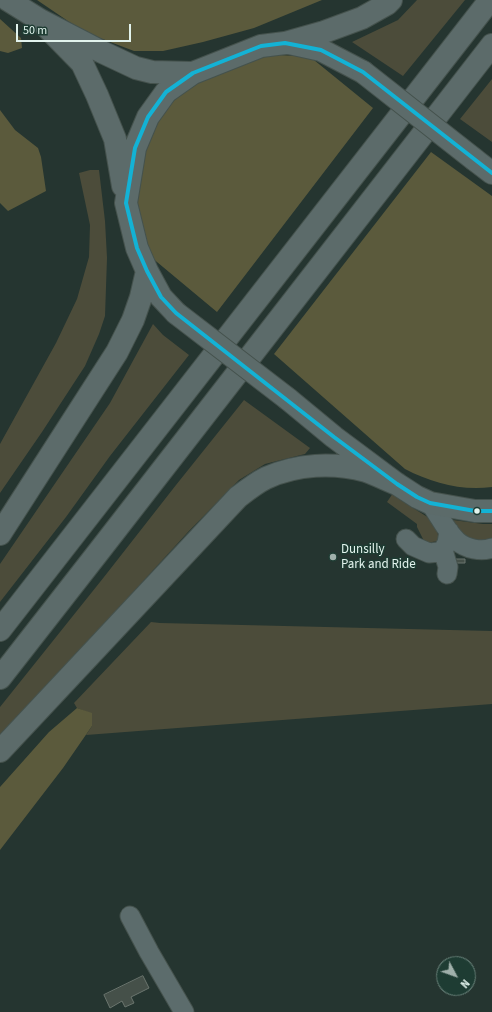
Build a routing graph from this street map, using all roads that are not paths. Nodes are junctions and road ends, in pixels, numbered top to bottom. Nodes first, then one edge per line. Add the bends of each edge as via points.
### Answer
1 (8, 0) edge
2 (391, 0) edge
3 (490, 0) edge
4 (40, 20) junction
5 (285, 42) junction
6 (492, 44) edge
7 (193, 72) junction
8 (492, 173) edge
9 (126, 203) junction
10 (146, 271) junction
11 (398, 484) junction
12 (430, 503) junction
13 (492, 511) edge
14 (449, 531) junction
15 (0, 534) edge
16 (406, 539) dead end
17 (492, 548) edge
18 (443, 550) junction
19 (447, 574) dead end
20 (0, 630) edge
21 (0, 678) edge
22 (0, 751) edge
23 (130, 916) dead end
24 (184, 1012) edge

1 - 4 highway
2 - 5 highway via 362,18 324,32
3 - 20 highway
4 - 7 highway via 136,68 152,72
4 - 9 highway via 82,63 115,139
5 - 7 highway via 261,46
5 - 8 highway, bridge via 321,50 363,72
6 - 21 highway
7 - 9 highway via 166,92 148,117 135,148
9 - 10 highway via 137,248
10 - 11 highway, bridge via 161,297 176,313
10 - 15 highway via 134,320 117,352
11 - 12 highway
11 - 22 highway via 366,471 344,466 318,466 278,473 252,486 238,497
12 - 13 highway via 475,512
12 - 14 street
14 - 17 street via 465,546 479,550
14 - 18 street
16 - 18 street via 413,546 429,553
18 - 19 street via 448,567
23 - 24 street

